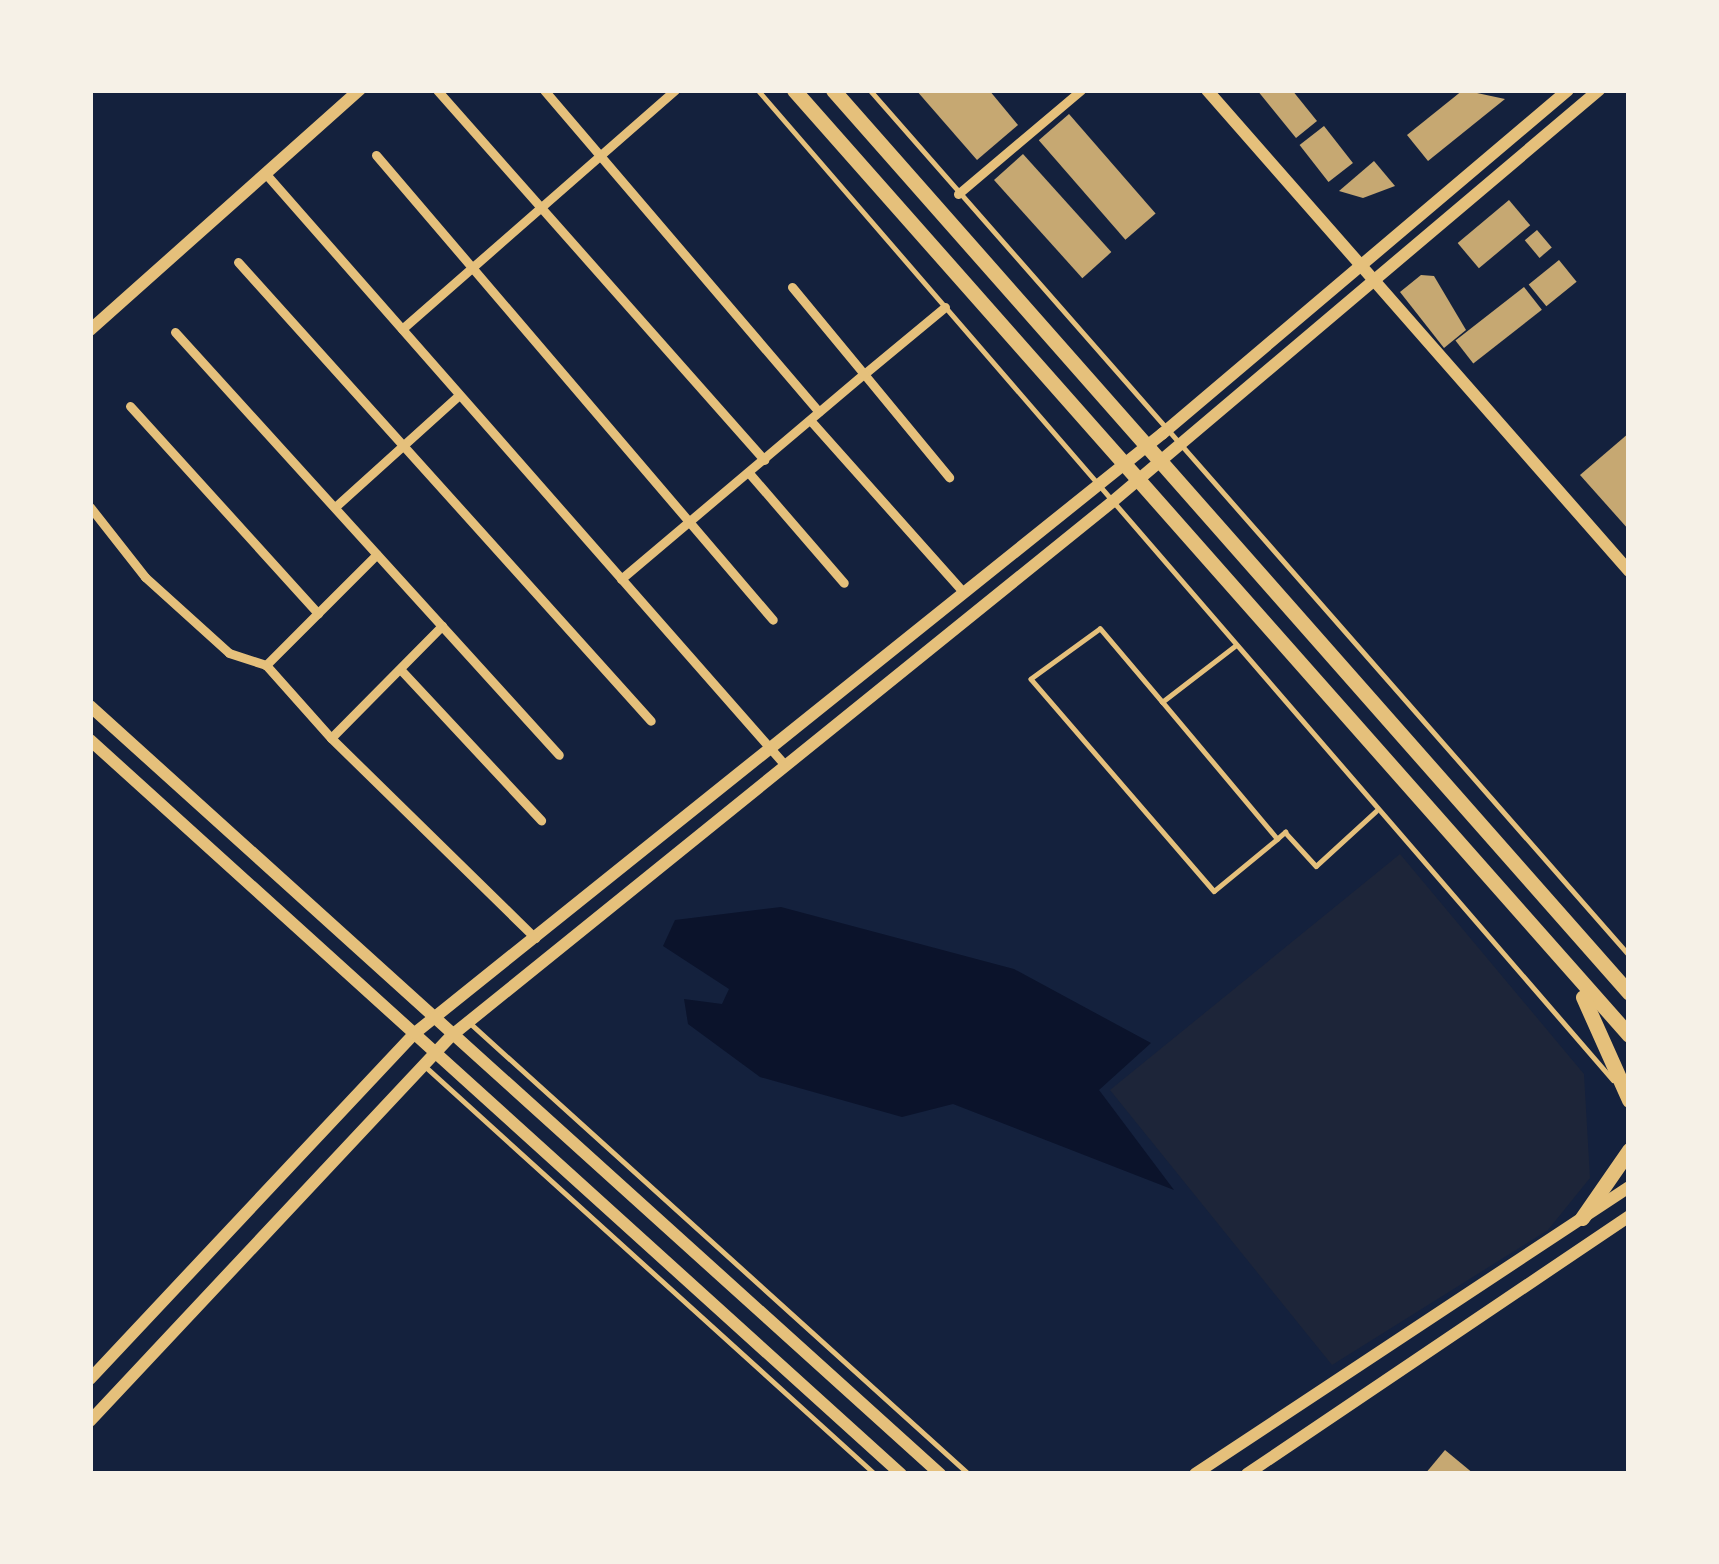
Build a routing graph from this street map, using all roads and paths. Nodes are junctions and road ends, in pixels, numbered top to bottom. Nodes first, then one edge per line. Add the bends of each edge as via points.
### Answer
1 (359, 90) edge
2 (437, 90) edge
3 (544, 90) edge
4 (675, 90) edge
5 (758, 90) edge
6 (794, 90) edge
7 (833, 90) edge
8 (870, 90) edge
9 (1081, 90) edge
10 (1207, 90) edge
11 (1568, 90) edge
12 (1598, 90) edge
13 (376, 155) dead end
14 (599, 156) junction
15 (265, 173) junction
16 (958, 194) junction
17 (542, 206) junction
18 (238, 262) dead end
19 (1362, 265) junction
20 (472, 267) junction
21 (1372, 276) junction
22 (792, 287) dead end
23 (945, 307) junction
24 (402, 329) junction
25 (90, 331) edge
26 (175, 332) dead end
27 (864, 374) junction
28 (459, 394) junction
29 (130, 406) dead end
30 (814, 416) junction
31 (1162, 434) junction
32 (404, 447) junction
33 (1144, 449) junction
34 (1176, 449) junction
35 (764, 460) junction
36 (1157, 464) junction
37 (1123, 466) junction
38 (749, 473) junction
39 (949, 477) dead end
40 (1136, 481) junction
41 (1098, 485) junction
42 (1112, 502) junction
43 (90, 507) edge
44 (334, 507) junction
45 (691, 524) junction
46 (377, 554) junction
47 (1629, 571) edge
48 (621, 579) junction
49 (844, 583) dead end
50 (963, 592) junction
51 (318, 614) junction
52 (773, 620) dead end
53 (442, 626) junction
54 (1236, 645) junction
55 (266, 665) junction
56 (400, 669) junction
57 (1162, 702) junction
58 (90, 706) edge
59 (651, 722) dead end
60 (332, 738) junction
61 (90, 740) edge
62 (770, 749) junction
63 (560, 755) dead end
64 (784, 764) junction
65 (1378, 809) junction
66 (541, 820) dead end
67 (1277, 839) junction
68 (535, 938) junction
69 (1629, 955) edge
70 (1579, 989) junction
71 (1629, 993) edge
72 (433, 1020) junction
73 (469, 1022) junction
74 (415, 1033) junction
75 (1629, 1035) edge
76 (451, 1036) junction
77 (436, 1051) junction
78 (422, 1064) junction
79 (1629, 1099) edge
80 (1629, 1150) edge
81 (1629, 1187) edge
82 (1629, 1216) edge
83 (1582, 1218) junction
84 (90, 1379) edge
85 (90, 1421) edge
86 (875, 1474) edge
87 (901, 1474) edge
88 (940, 1474) edge
89 (969, 1474) edge
90 (1196, 1474) edge
91 (1247, 1474) edge

1 - 15 street
2 - 17 street
3 - 14 street
4 - 14 street
5 - 23 lane
6 - 37 main road
7 - 33 main road
8 - 16 lane
9 - 16 street
10 - 19 street
11 - 19 street
12 - 21 street
13 - 20 street
14 - 17 street
14 - 30 street
15 - 24 street
15 - 25 street
16 - 31 lane
17 - 20 street
17 - 35 street
18 - 32 street
19 - 21 street
19 - 31 street
20 - 24 street
20 - 45 street
21 - 34 street
21 - 47 street
22 - 27 street
23 - 27 street
23 - 41 lane
24 - 28 street
26 - 44 street
27 - 30 street
27 - 39 street
28 - 32 street
28 - 48 street
29 - 51 street
30 - 35 street
30 - 50 street
31 - 33 street
31 - 34 lane
32 - 44 street
32 - 59 street
33 - 36 main road
33 - 37 street
34 - 36 street
34 - 69 lane
35 - 38 street
36 - 40 street
36 - 71 main road
37 - 40 main road
37 - 41 street
38 - 45 street
38 - 49 street
40 - 42 street
40 - 70 main road
41 - 42 lane
41 - 50 street
42 - 54 lane
42 - 64 street
43 - 55 street via 145,578 229,653
44 - 46 street
45 - 48 street
45 - 52 street
46 - 51 street
46 - 53 street
48 - 62 street
50 - 62 street
51 - 55 street
53 - 56 street
53 - 63 street
54 - 57 lane
54 - 65 lane
55 - 60 street
56 - 60 street
56 - 66 street
57 - 67 lane
57 - 67 lane via 1100,629 1031,680 1214,891
58 - 72 street
60 - 68 street
61 - 74 street
62 - 64 street
62 - 68 street
64 - 73 street
65 - 67 lane via 1316,866 1285,832
65 - 79 lane
68 - 72 street
70 - 75 main road
70 - 79 main road
72 - 74 street
72 - 76 street
73 - 76 street
73 - 89 lane
74 - 77 street
74 - 84 street
76 - 77 street
76 - 88 street
77 - 78 street
77 - 87 street
78 - 85 street
78 - 86 lane
80 - 83 main road
81 - 83 street
82 - 91 street
83 - 90 street

